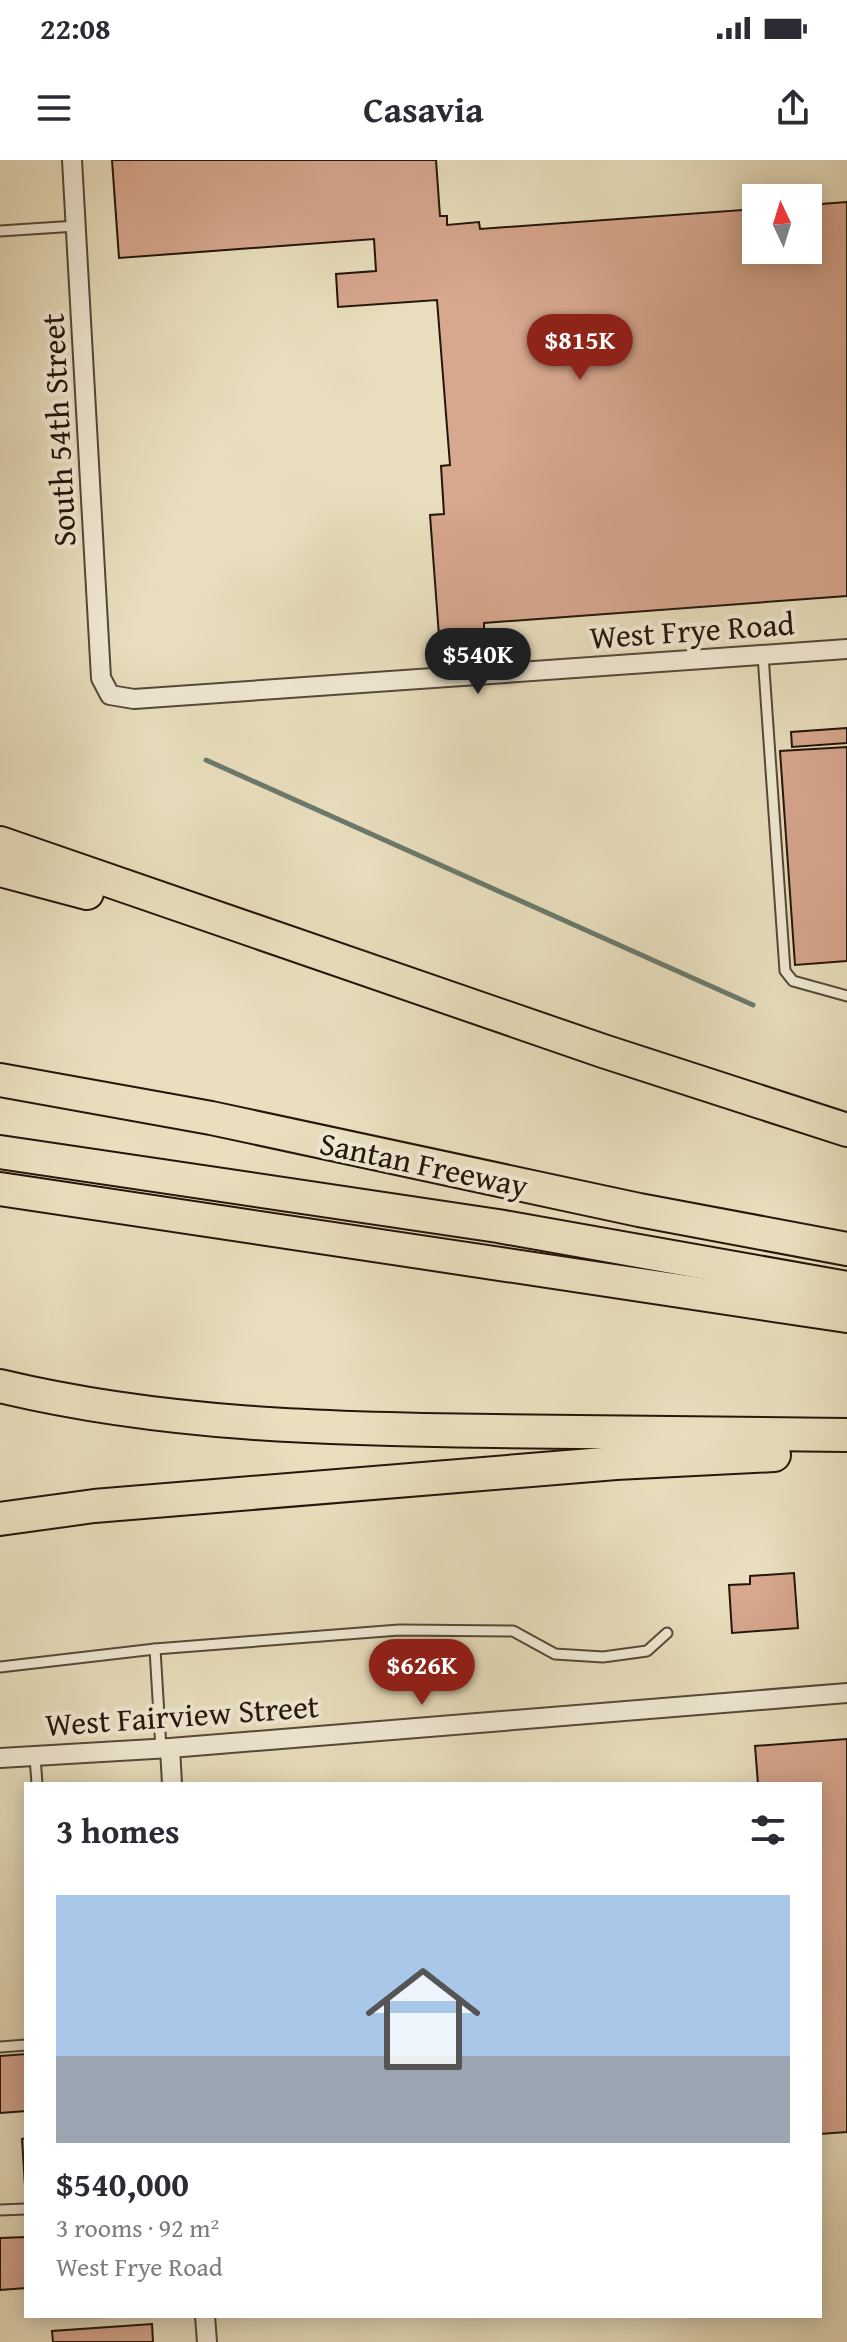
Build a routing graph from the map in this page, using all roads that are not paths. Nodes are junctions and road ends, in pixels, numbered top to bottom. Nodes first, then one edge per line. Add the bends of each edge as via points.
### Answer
1 (72, 160) edge
2 (76, 226) junction
3 (0, 231) edge
4 (847, 649) edge
5 (763, 655) junction
6 (110, 695) joint
7 (0, 843) edge
8 (0, 870) edge
9 (273, 937) junction
10 (847, 996) edge
11 (0, 1080) edge
12 (847, 1130) edge
13 (0, 1131) edge
14 (0, 1152) edge
15 (0, 1189) edge
16 (847, 1251) edge
17 (847, 1288) edge
18 (847, 1316) edge
19 (0, 1386) edge
20 (847, 1435) edge
21 (847, 1448) edge
22 (0, 1519) edge
23 (667, 1633) dead end
24 (155, 1649) junction
25 (0, 1667) edge
26 (847, 1693) edge
27 (166, 1748) junction
28 (35, 1756) junction
29 (0, 1758) edge
30 (37, 1782) edge
31 (172, 1782) edge
32 (24, 2045) edge
33 (0, 2047) edge
34 (24, 2209) edge
35 (0, 2210) edge
36 (205, 2318) edge
37 (207, 2342) edge

1 - 2 street, South 54th Street
2 - 3 lane
2 - 6 street, South 54th Street via 101,678
4 - 5 street, West Frye Road
5 - 6 street, West Frye Road via 134,699
5 - 10 lane via 785,971 793,981
7 - 9 highway
8 - 9 highway
9 - 12 highway
11 - 16 highway, Santan Freeway via 211,1118
13 - 16 highway via 637,1228
14 - 17 highway via 498,1226
15 - 18 highway
19 - 20 highway via 145,1413 260,1425
21 - 22 highway via 94,1506
23 - 24 lane via 647,1651 603,1657 555,1654 513,1631 399,1630
24 - 25 lane
24 - 27 lane
26 - 27 street, West Fairview Street
27 - 28 street, West Fairview Street
27 - 31 street
28 - 29 street, West Fairview Street
28 - 30 lane
32 - 33 lane
34 - 35 lane
36 - 37 street

